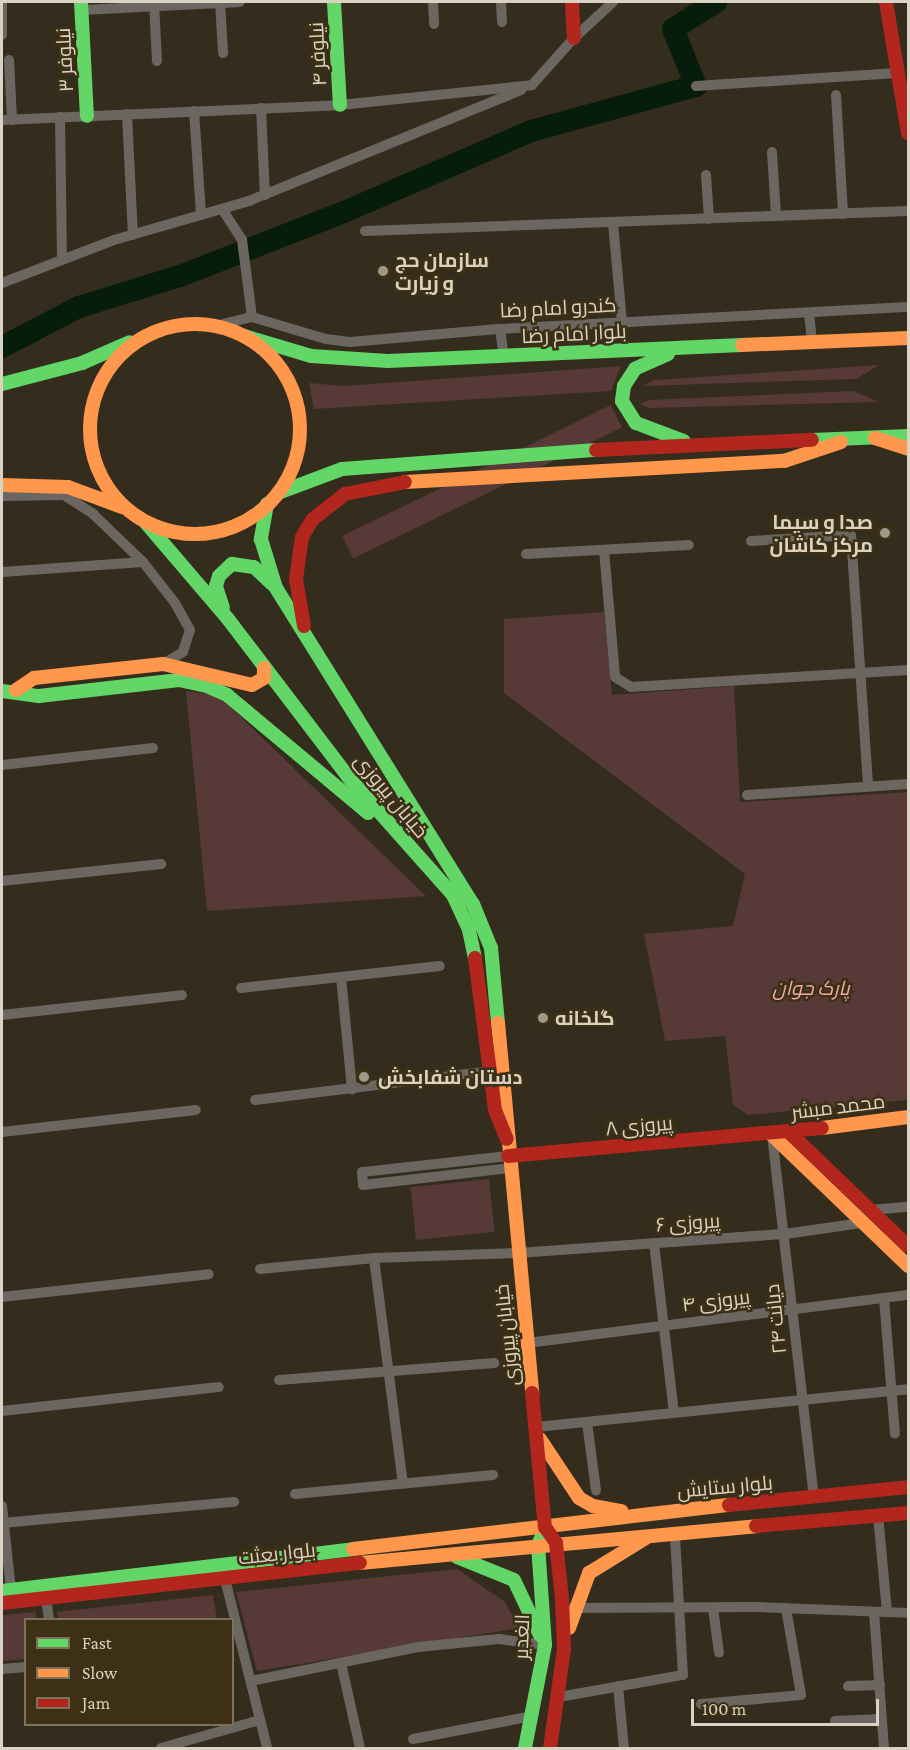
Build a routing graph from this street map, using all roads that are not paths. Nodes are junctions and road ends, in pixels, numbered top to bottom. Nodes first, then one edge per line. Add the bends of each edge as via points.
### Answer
1 (220, 2) edge
2 (240, 2) edge
3 (334, 2) edge
4 (433, 2) edge
5 (501, 2) edge
6 (572, 2) edge
7 (613, 2) edge
8 (886, 2) edge
9 (2, 4) edge
10 (154, 4) edge
11 (81, 6) edge
12 (502, 22) dead end
13 (435, 24) dead end
14 (2, 35) edge
15 (574, 38) junction
16 (223, 53) dead end
17 (9, 60) dead end
18 (157, 61) dead end
19 (898, 73) junction
20 (532, 85) junction
21 (696, 86) dead end
22 (837, 95) dead end
23 (340, 105) junction
24 (261, 108) junction
25 (194, 111) junction
26 (127, 114) junction
27 (87, 116) junction
28 (60, 117) junction
29 (7, 120) edge
30 (909, 133) edge
31 (772, 152) dead end
32 (706, 175) dead end
33 (265, 195) junction
34 (222, 209) junction
35 (909, 211) edge
36 (843, 214) junction
37 (201, 215) junction
38 (776, 216) junction
39 (709, 219) junction
40 (613, 224) junction
41 (365, 231) dead end
42 (133, 235) junction
43 (62, 260) junction
44 (2, 283) edge
45 (909, 308) edge
46 (809, 313) junction
47 (252, 317) junction
48 (622, 322) junction
49 (215, 326) junction
50 (500, 329) junction
51 (153, 332) junction
52 (244, 336) junction
53 (909, 338) edge
54 (812, 343) junction
55 (683, 348) junction
56 (504, 357) junction
57 (2, 384) edge
58 (909, 436) edge
59 (872, 437) junction
60 (854, 438) junction
61 (695, 445) junction
62 (909, 449) edge
63 (496, 455) junction
64 (453, 478) junction
65 (2, 485) edge
66 (277, 493) junction
67 (2, 496) edge
68 (267, 504) junction
69 (133, 512) junction
70 (146, 523) junction
71 (751, 541) dead end
72 (689, 545) dead end
73 (604, 550) junction
74 (526, 554) dead end
75 (143, 562) junction
76 (2, 572) edge
77 (276, 588) junction
78 (228, 619) junction
79 (306, 635) junction
80 (163, 664) junction
81 (264, 669) junction
82 (909, 670) edge
83 (860, 672) junction
84 (16, 690) junction
85 (2, 692) edge
86 (153, 748) dead end
87 (2, 765) edge
88 (909, 784) edge
89 (868, 786) junction
90 (747, 795) dead end
91 (398, 837) junction
92 (161, 864) dead end
93 (2, 881) edge
94 (440, 966) dead end
95 (341, 977) junction
96 (241, 988) dead end
97 (182, 995) dead end
98 (2, 1015) edge
99 (490, 1071) junction
100 (352, 1089) junction
101 (255, 1100) dead end
102 (196, 1110) dead end
103 (909, 1117) edge
104 (2, 1132) edge
105 (790, 1133) junction
106 (772, 1135) junction
107 (507, 1139) junction
108 (509, 1162) junction
109 (909, 1207) edge
110 (870, 1209) junction
111 (861, 1223) junction
112 (785, 1234) junction
113 (654, 1243) junction
114 (905, 1243) edge
115 (892, 1251) junction
116 (518, 1253) junction
117 (374, 1258) junction
118 (909, 1266) edge
119 (260, 1269) dead end
120 (209, 1274) dead end
121 (909, 1295) edge
122 (2, 1297) edge
123 (884, 1298) junction
124 (792, 1310) junction
125 (663, 1326) junction
126 (527, 1343) junction
127 (494, 1363) dead end
128 (389, 1372) junction
129 (279, 1380) dead end
130 (219, 1387) dead end
131 (909, 1389) edge
132 (892, 1391) junction
133 (803, 1400) junction
134 (2, 1411) edge
135 (674, 1413) junction
136 (587, 1422) junction
137 (537, 1432) junction
138 (895, 1434) dead end
139 (493, 1475) dead end
140 (403, 1483) junction
141 (909, 1487) edge
142 (596, 1490) dead end
143 (295, 1494) dead end
144 (814, 1498) junction
145 (234, 1502) dead end
146 (756, 1504) junction
147 (2, 1506) edge
148 (655, 1512) junction
149 (909, 1513) edge
150 (878, 1515) junction
151 (2, 1523) edge
152 (759, 1526) junction
153 (545, 1527) junction
154 (675, 1535) junction
155 (648, 1537) junction
156 (556, 1543) junction
157 (538, 1545) junction
158 (448, 1555) junction
159 (225, 1579) junction
160 (6, 1590) edge
161 (45, 1598) junction
162 (2, 1603) edge
163 (573, 1608) junction
164 (680, 1608) junction
165 (713, 1608) junction
166 (786, 1608) junction
167 (874, 1612) junction
168 (887, 1612) junction
169 (909, 1613) edge
170 (50, 1618) edge
171 (232, 1618) edge
172 (234, 1632) edge
173 (545, 1645) junction
174 (237, 1649) edge
175 (564, 1649) junction
176 (719, 1653) dead end
177 (341, 1663) junction
178 (24, 1667) edge
179 (2, 1669) edge
180 (250, 1682) junction
181 (880, 1685) junction
182 (618, 1686) junction
183 (848, 1686) dead end
184 (559, 1697) junction
185 (701, 1704) dead end
186 (532, 1716) junction
187 (882, 1719) junction
188 (260, 1720) junction
189 (835, 1721) dead end
190 (413, 1739) dead end
191 (161, 1748) edge
192 (267, 1749) edge
193 (360, 1749) edge
194 (525, 1749) edge
195 (550, 1749) edge
196 (624, 1749) edge
197 (884, 1749) edge

1 - 2 street
1 - 10 street
1 - 16 street
3 - 23 main road, نیلوفر ۴
4 - 13 street
5 - 12 street
6 - 15 main road
7 - 15 street
8 - 19 main road
9 - 14 street
10 - 11 street
10 - 18 street
11 - 27 main road, نیلوفر ۳
15 - 20 street
17 - 29 street
19 - 21 street
19 - 30 main road
20 - 23 street
20 - 33 street
22 - 36 street
23 - 24 street
24 - 25 street
24 - 33 street
25 - 26 street
25 - 37 street
26 - 27 street
26 - 42 street
27 - 28 street
28 - 29 street
28 - 43 street
31 - 38 street
32 - 39 street
33 - 34 street
34 - 37 street
34 - 47 street via 242,240
35 - 36 street
36 - 38 street
37 - 42 street
38 - 39 street
39 - 40 street
40 - 41 street
40 - 48 street
42 - 43 street
43 - 44 street
45 - 46 street, کندرو امام رضا
46 - 48 street, کندرو امام رضا
46 - 54 street
47 - 49 street
47 - 50 street, کندرو امام رضا via 326,339 350,342
48 - 50 street, کندرو امام رضا
49 - 51 main road via 194,324
49 - 52 main road
50 - 56 street
51 - 57 main road via 82,363
51 - 69 main road via 125,350 104,375 92,405 89,438 97,469 114,497
52 - 56 main road, بلوار امام رضا via 288,351 339,360
52 - 66 main road via 277,363 296,401 299,444 294,464
53 - 54 main road, بلوار امام رضا
54 - 55 main road, بلوار امام رضا
55 - 56 main road, بلوار امام رضا
55 - 61 main road via 635,369 624,386 622,401 636,423
58 - 59 main road
59 - 60 main road
59 - 62 main road
60 - 61 main road
60 - 64 main road via 784,461
61 - 63 main road
63 - 64 main road
63 - 66 main road via 342,469
64 - 79 main road via 387,483 345,494 313,519 300,545 296,579
65 - 69 main road via 68,487
66 - 68 main road
67 - 75 street via 64,495 93,514
68 - 70 main road via 257,514 220,531 178,533
68 - 77 main road, خیابان پیروزی via 261,539
69 - 70 main road
70 - 78 main road, خیابان پیروزی
71 - 83 street via 851,535
72 - 73 street
73 - 74 street
73 - 83 street via 615,677 631,687
75 - 76 street
75 - 80 street via 176,603 190,630 183,652
77 - 78 main road via 246,564 237,562 225,568 216,586
77 - 79 main road, خیابان پیروزی
78 - 81 main road, خیابان پیروزی
79 - 107 main road, خیابان پیروزی via 484,925 491,948 505,1072
80 - 81 main road via 243,685 260,682 265,676
80 - 84 main road via 34,678
81 - 91 main road, خیابان پیروزی
82 - 83 street
83 - 89 street
84 - 85 main road
84 - 91 main road via 39,696 179,680 207,686 227,695
86 - 87 street
88 - 89 street
89 - 90 street
91 - 99 main road, خیابان پیروزی via 453,895 464,917 480,983
92 - 93 street
94 - 95 street
95 - 96 street
95 - 100 street
97 - 98 street
99 - 100 street
99 - 107 main road, خیابان پیروزی via 497,1120
100 - 101 street
102 - 104 street
103 - 105 main road, محمد مبشر
105 - 106 main road, محمد مبشر
105 - 110 main road
106 - 108 main road, پیروزی ۸
106 - 111 main road
106 - 112 street, دیانت ۲۴
107 - 108 main road, خیابان پیروزی
108 - 108 street via 363,1185 362,1172
108 - 116 main road, خیابان پیروزی
109 - 110 street
110 - 114 main road
111 - 112 street, پیروزی ۶
111 - 115 main road
112 - 113 street, پیروزی ۶
112 - 124 street, دیانت ۲۴
113 - 116 street, پیروزی ۶
113 - 125 street
114 - 115 main road
115 - 118 main road
116 - 117 street, پیروزی ۶
116 - 126 main road, خیابان پیروزی
117 - 119 street, پیروزی ۶
117 - 128 street
120 - 122 street
121 - 123 street, پیروزی ۴
123 - 124 street, پیروزی ۴
123 - 132 street
124 - 125 street, پیروزی ۴
124 - 133 street, دیانت ۲۴
125 - 126 street, پیروزی ۴
125 - 135 street
126 - 137 main road, خیابان پیروزی
127 - 128 street
128 - 129 street
128 - 140 street
130 - 134 street
131 - 132 street
132 - 133 street
132 - 138 street
133 - 135 street
133 - 144 street, دیانت ۲۴
135 - 136 street
136 - 137 street
136 - 142 street
137 - 148 main road via 579,1498 610,1511
137 - 153 main road, خیابان پیروزی
139 - 140 street
140 - 143 street
141 - 144 main road, بلوار ستایش
144 - 146 main road, بلوار ستایش
145 - 151 street
146 - 148 main road, بلوار ستایش
146 - 152 main road
147 - 151 street
148 - 153 main road, بلوار ستایش
149 - 150 main road
150 - 152 main road
150 - 168 street
151 - 160 street
152 - 154 main road
153 - 156 main road
153 - 157 main road, الغدیر
153 - 160 main road, بلوار بعثت
154 - 155 main road
154 - 164 street
155 - 156 main road
155 - 163 main road via 589,1574
156 - 157 main road, بلوار بعثت
156 - 175 main road, الغدیر
157 - 158 main road, بلوار بعثت
157 - 173 main road, الغدیر
158 - 159 main road, بلوار بعثت
158 - 173 main road via 514,1580
159 - 161 main road, بلوار بعثت
159 - 171 street
161 - 162 main road, بلوار بعثت
161 - 170 street
163 - 164 street
163 - 175 main road
164 - 165 street
164 - 182 street via 683,1675
165 - 166 street
165 - 176 street
166 - 167 street
166 - 185 street via 801,1695
167 - 168 street
167 - 181 street
168 - 169 street
172 - 174 street
173 - 177 street via 499,1639 418,1647
173 - 186 main road, الغدیر
174 - 180 street
175 - 184 main road, الغدیر
177 - 180 street
177 - 193 street
178 - 179 street
180 - 188 street
181 - 183 street
181 - 187 street
182 - 184 street
182 - 196 street
184 - 195 main road, الغدیر
186 - 190 street
186 - 194 main road, الغدیر
187 - 189 street
187 - 197 street
188 - 191 street
188 - 192 street

